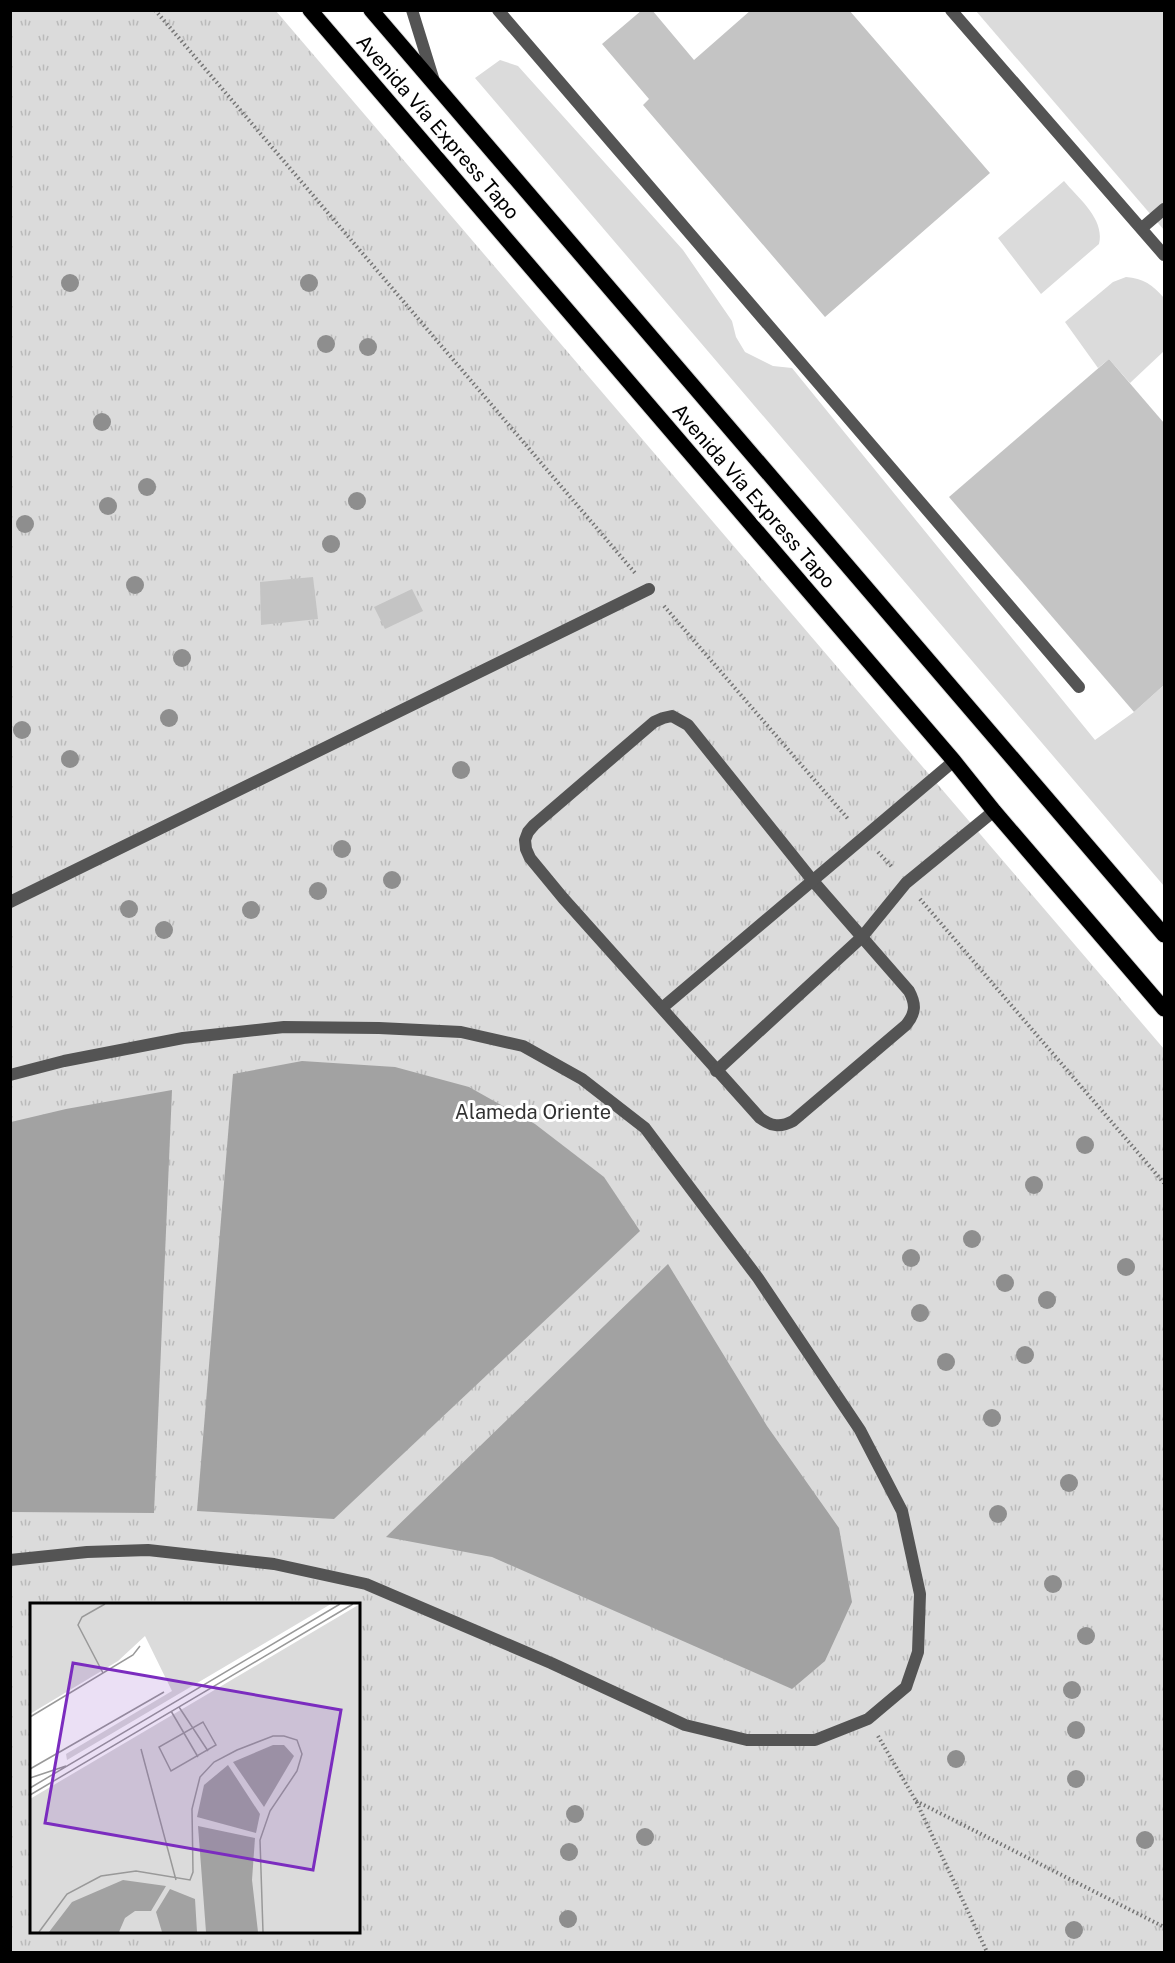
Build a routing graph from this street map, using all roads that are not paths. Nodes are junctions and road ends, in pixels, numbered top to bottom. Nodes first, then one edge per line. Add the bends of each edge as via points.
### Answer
1 (310, 10) edge
2 (371, 10) edge
3 (412, 10) edge
4 (498, 10) edge
5 (951, 10) edge
6 (435, 85) junction
7 (1164, 209) edge
8 (1142, 228) junction
9 (1164, 255) edge
10 (649, 589) dead end
11 (1079, 687) dead end
12 (954, 761) junction
13 (994, 811) junction
14 (813, 881) junction
15 (10, 902) edge
16 (1164, 935) edge
17 (862, 937) junction
18 (662, 1008) junction
19 (1164, 1009) edge
20 (716, 1071) junction
21 (10, 1075) edge
22 (10, 1560) edge

1 - 12 main road, Avenida Vía Express Tapo
2 - 6 main road, Avenida Vía Express Tapo
3 - 6 lane
4 - 11 lane
5 - 8 lane
6 - 16 main road, Avenida Vía Express Tapo
7 - 8 lane
8 - 9 lane
10 - 15 lane
12 - 13 main road, Avenida Vía Express Tapo
12 - 14 lane
13 - 17 lane via 906,883
13 - 19 main road, Avenida Vía Express Tapo
14 - 17 lane
14 - 18 lane
14 - 18 lane via 688,725 672,716 646,729 534,825 525,840 530,858
17 - 20 lane
17 - 20 lane via 909,991 915,1009 906,1025 785,1125 767,1124
18 - 20 lane
21 - 22 lane via 183,1038 284,1027 461,1032 523,1046 582,1079 645,1128 758,1278 860,1430 902,1511 920,1594 918,1652 906,1687 868,1719 815,1740 747,1740 685,1725 366,1584 274,1564 148,1550

